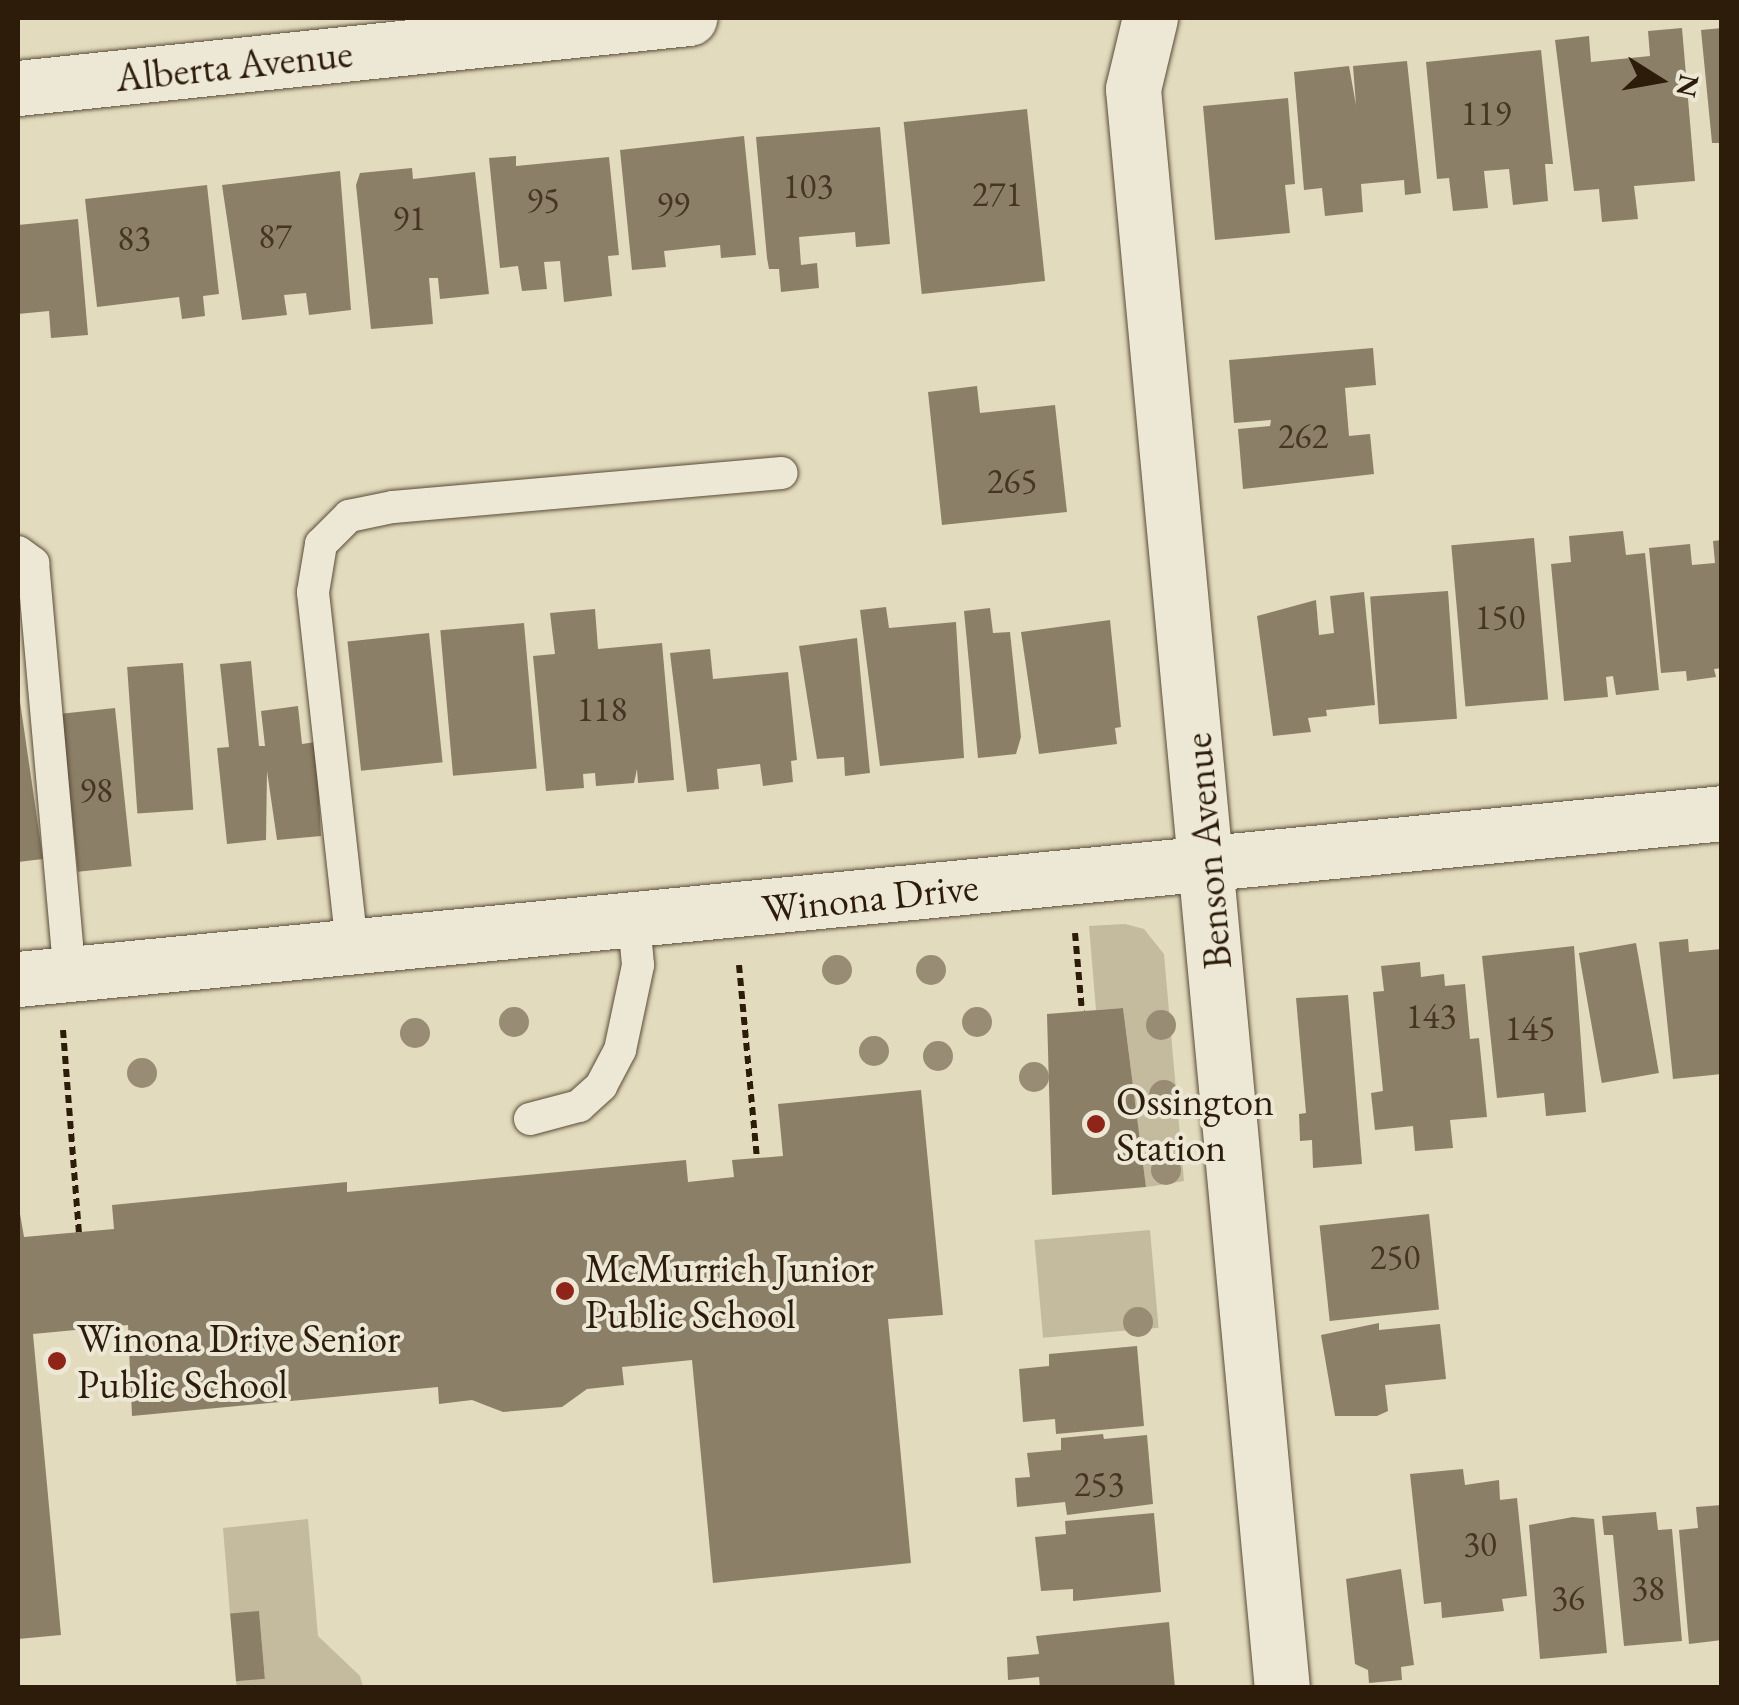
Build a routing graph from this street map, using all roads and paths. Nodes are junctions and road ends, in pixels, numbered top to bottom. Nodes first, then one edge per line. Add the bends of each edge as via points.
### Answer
1 (690, 18) edge
2 (1150, 18) edge
3 (472, 28) edge
4 (18, 88) edge
5 (782, 472) dead end
6 (18, 552) edge
7 (1722, 812) edge
8 (1210, 863) junction
9 (634, 921) junction
10 (1074, 922) dead end
11 (352, 946) junction
12 (740, 984) dead end
13 (50, 992) edge
14 (1082, 1012) dead end
15 (530, 1119) dead end
16 (757, 1158) dead end
17 (79, 1232) dead end
18 (1282, 1688) edge

1 - 3 street, Alberta Avenue
2 - 8 street, Benson Avenue via 1133,88
3 - 4 street, Alberta Avenue
5 - 11 lane via 393,506 349,516 320,544 313,592
6 - 13 lane via 33,563
7 - 8 street, Winona Drive
8 - 9 street, Winona Drive
8 - 18 street, Benson Avenue
9 - 11 street, Winona Drive
9 - 15 lane via 638,966 620,1050 601,1086 578,1106
10 - 14 path
11 - 13 street, Winona Drive
12 - 16 path
13 - 17 path

